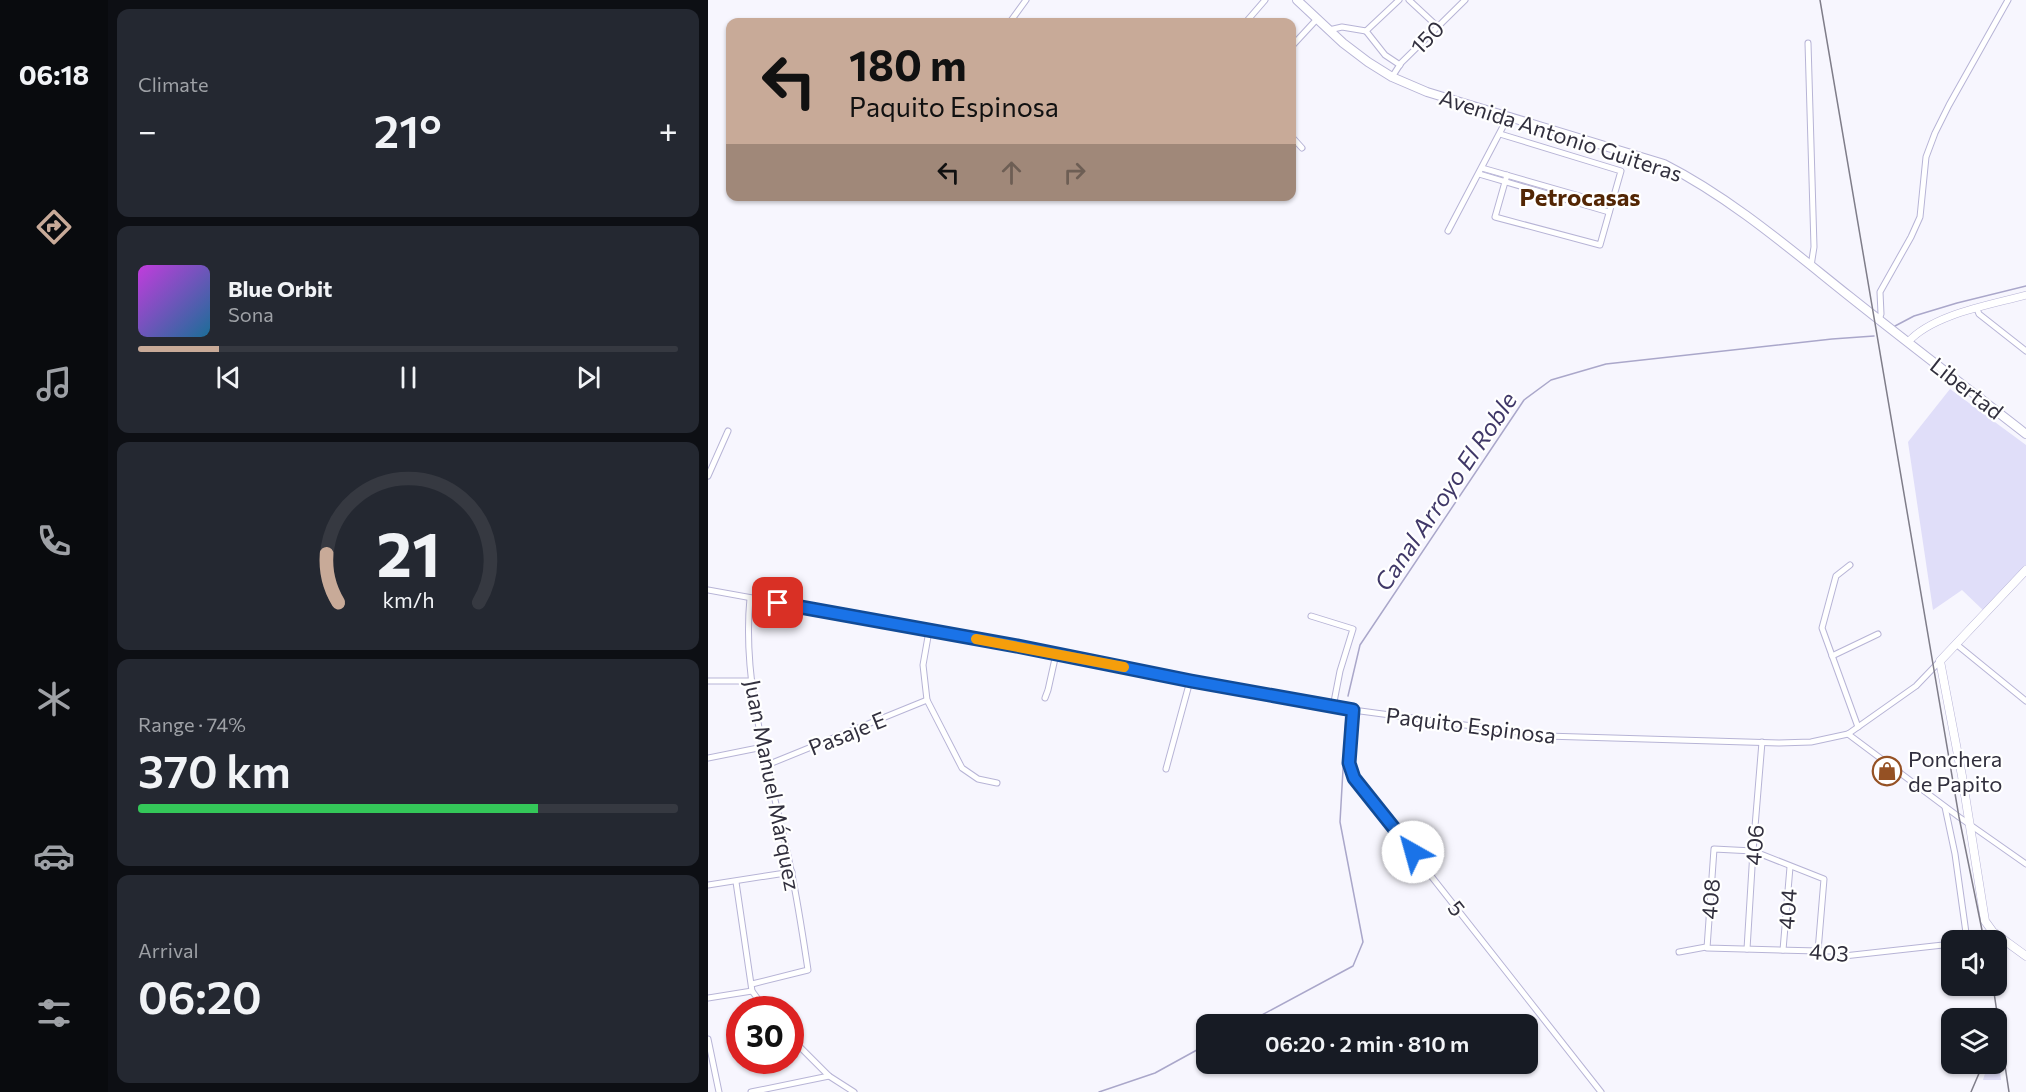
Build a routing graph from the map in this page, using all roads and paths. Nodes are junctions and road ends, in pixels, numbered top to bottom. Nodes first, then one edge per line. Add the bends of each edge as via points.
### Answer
1 (1026, 0) edge
2 (1265, 0) edge
3 (1297, 0) edge
4 (1399, 0) edge
5 (1409, 0) edge
6 (1465, 0) edge
7 (2008, 0) edge
8 (1013, 18) edge
9 (1249, 18) edge
10 (1317, 19) junction
11 (1437, 26) junction
12 (1329, 30) junction
13 (1366, 31) junction
14 (1296, 42) edge
15 (1808, 43) dead end
16 (1400, 65) junction
17 (1392, 77) junction
18 (1508, 117) junction
19 (1500, 135) junction
20 (1296, 141) edge
21 (1302, 148) dead end
22 (1480, 171) junction
23 (1507, 175) junction
24 (1505, 182) junction
25 (1611, 205) junction
26 (1609, 212) junction
27 (1448, 231) dead end
28 (1811, 266) junction
29 (2026, 295) edge
30 (1977, 309) junction
31 (1879, 320) junction
32 (1908, 342) junction
33 (2026, 351) edge
34 (728, 431) dead end
35 (2026, 434) edge
36 (708, 476) edge
37 (1850, 565) dead end
38 (2026, 570) edge
39 (2023, 580) edge
40 (708, 590) edge
41 (750, 598) junction
42 (1311, 616) dead end
43 (929, 632) junction
44 (1878, 634) dead end
45 (1956, 644) junction
46 (1056, 654) junction
47 (1832, 656) junction
48 (1940, 661) junction
49 (708, 681) edge
50 (752, 681) junction
51 (1191, 681) junction
52 (1045, 698) dead end
53 (927, 700) junction
54 (2026, 701) edge
55 (1333, 707) junction
56 (1353, 710) junction
57 (1858, 727) junction
58 (1848, 734) junction
59 (1762, 742) junction
60 (763, 747) junction
61 (708, 758) edge
62 (767, 765) junction
63 (1166, 769) dead end
64 (998, 783) dead end
65 (1945, 807) junction
66 (1968, 823) junction
67 (1753, 851) junction
68 (2026, 864) edge
69 (1790, 867) junction
70 (792, 872) junction
71 (736, 882) junction
72 (708, 885) edge
73 (1965, 930) edge
74 (1941, 945) edge
75 (1706, 948) junction
76 (1747, 949) junction
77 (1784, 950) junction
78 (1818, 951) junction
79 (1679, 952) dead end
80 (2026, 956) edge
81 (752, 987) junction
82 (757, 996) edge
83 (708, 998) edge
84 (708, 1039) edge
85 (804, 1051) edge
86 (829, 1076) junction
87 (718, 1092) edge
88 (751, 1092) edge
89 (854, 1092) edge
90 (1601, 1092) edge

1 - 8 street
2 - 9 street
3 - 10 main road, Avenida Antonio Guiteras
4 - 13 street
5 - 11 street
6 - 11 street, 150
7 - 31 street via 1929,147 1920,217 1880,292
10 - 12 main road, Avenida Antonio Guiteras
10 - 14 street
11 - 16 street, 150
12 - 13 street via 1342,27
12 - 17 main road, Avenida Antonio Guiteras
13 - 16 street via 1385,55
15 - 28 street via 1814,247
16 - 17 street, 150
17 - 18 main road, Avenida Antonio Guiteras
18 - 19 street
18 - 28 main road, Avenida Antonio Guiteras via 1664,164 1716,194
19 - 22 street
19 - 25 street via 1621,171
20 - 21 street
22 - 23 street
22 - 24 street
22 - 27 street
23 - 24 street
23 - 25 street
24 - 26 street
24 - 26 street via 1495,217 1600,245
25 - 26 street
28 - 31 main road, Avenida Antonio Guiteras
29 - 30 street
30 - 32 street via 1918,331
30 - 33 street
31 - 32 main road, Avenida Antonio Guiteras
32 - 35 main road, Libertad
34 - 36 street
37 - 47 street via 1836,576 1822,628
38 - 39 main road
39 - 45 main road
40 - 41 street, Paquito Espinosa
41 - 43 street, Paquito Espinosa
41 - 50 street, Juan Manuel Márquez via 748,653
42 - 55 street via 1353,629
43 - 46 street, Paquito Espinosa
43 - 53 street via 923,665
44 - 47 street
45 - 48 main road
45 - 54 street
46 - 51 street, Paquito Espinosa
46 - 52 street
47 - 57 street
48 - 57 street via 1916,686
48 - 66 main road
49 - 50 street
50 - 60 street, Juan Manuel Márquez
51 - 55 street, Paquito Espinosa
51 - 63 street
53 - 62 street, Pasaje E
53 - 64 street via 962,768 978,779
55 - 56 street, Paquito Espinosa
56 - 59 street, Paquito Espinosa via 1546,736
56 - 90 street, 5 via 1349,763 1354,778
57 - 58 street
58 - 59 street, Paquito Espinosa via 1810,742
58 - 65 street
59 - 67 street, 406
60 - 61 street
60 - 62 street, Juan Manuel Márquez
62 - 70 street, Juan Manuel Márquez
65 - 66 street
65 - 73 street
66 - 68 street
66 - 80 main road via 1986,925
67 - 69 street
67 - 75 street, 408 via 1714,849
67 - 76 street, 406
69 - 77 street, 404
69 - 78 street via 1824,879
70 - 71 street
70 - 81 street, Juan Manuel Márquez via 808,970
71 - 72 street
71 - 81 street
74 - 78 street, 403 via 1844,956
75 - 76 street, 403
75 - 79 street, 403
76 - 77 street, 403
77 - 78 street, 403
81 - 82 street
81 - 83 street
84 - 87 street
85 - 86 street
86 - 88 street
86 - 89 street

